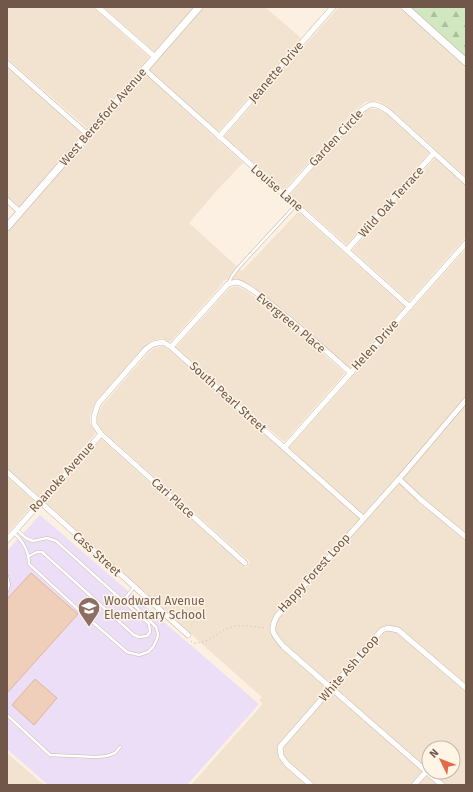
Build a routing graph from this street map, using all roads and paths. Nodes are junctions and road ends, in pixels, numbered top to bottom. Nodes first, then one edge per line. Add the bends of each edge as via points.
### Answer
1 (98, 7) edge
2 (199, 7) edge
3 (333, 7) edge
4 (405, 7) edge
5 (155, 57) junction
6 (7, 62) edge
7 (466, 62) edge
8 (144, 69) junction
9 (88, 134) junction
10 (219, 137) junction
11 (434, 153) junction
12 (466, 182) edge
13 (285, 195) junction
14 (7, 200) edge
15 (296, 205) junction
16 (20, 212) junction
17 (7, 227) edge
18 (466, 243) edge
19 (347, 250) junction
20 (228, 284) junction
21 (410, 307) junction
22 (171, 347) junction
23 (351, 373) junction
24 (466, 400) edge
25 (101, 434) junction
26 (284, 447) junction
27 (7, 472) edge
28 (399, 479) junction
29 (40, 502) junction
30 (363, 518) junction
31 (15, 531) junction
32 (466, 536) edge
33 (7, 540) edge
34 (29, 556) junction
35 (245, 563) dead end
36 (7, 576) edge
37 (134, 587) junction
38 (7, 591) edge
39 (126, 597) junction
40 (124, 600) junction
41 (265, 628) dead end
42 (188, 635) joint
43 (332, 687) junction
44 (466, 688) edge
45 (7, 715) edge
46 (120, 747) dead end
47 (421, 767) edge
48 (421, 777) edge
49 (310, 785) edge
50 (414, 785) edge

1 - 5 street
2 - 5 street, West Beresford Avenue
3 - 10 street, Jeanette Drive
4 - 7 street
5 - 8 street, West Beresford Avenue
6 - 9 street
8 - 9 street, West Beresford Avenue
8 - 10 street, Louise Lane
9 - 16 street, West Beresford Avenue
10 - 13 street, Louise Lane
11 - 12 street, Garden Circle
11 - 13 street, Garden Circle via 388,111 379,105 368,105
11 - 19 street, Wild Oak Terrace
13 - 15 street, Louise Lane
14 - 16 street
15 - 19 street, Louise Lane
15 - 20 lane via 238,268
16 - 17 street, West Beresford Avenue
18 - 21 street, Helen Drive
19 - 21 street, Louise Lane
20 - 22 street
20 - 23 street, Evergreen Place via 237,282 250,289 287,317
21 - 23 street, Helen Drive
22 - 25 street, Roanoke Avenue via 163,342 153,344 98,404 94,424
22 - 26 street, South Pearl Street
23 - 26 street, Helen Drive
24 - 28 street, Happy Forest Loop
25 - 29 street, Roanoke Avenue
25 - 35 street, Cari Place
26 - 30 street, South Pearl Street
27 - 29 street, Cass Street
28 - 30 street, Happy Forest Loop
28 - 32 street
29 - 31 street, Roanoke Avenue
29 - 37 street, Cass Street
30 - 43 street, Happy Forest Loop via 277,616 272,625 274,635 283,646
31 - 33 street, Roanoke Avenue
31 - 34 lane
31 - 40 lane via 33,541 47,538 56,541
34 - 39 lane via 29,564 36,572 127,652 139,655 153,647 157,639 156,627
34 - 40 lane via 42,552 134,635 146,636 150,632 149,624
36 - 38 lane
37 - 39 lane
37 - 42 street, Cass Street
39 - 40 lane
41 - 42 path via 231,627 200,643 194,643
43 - 44 street, White Ash Loop via 382,630 388,628 398,630
43 - 47 street, Happy Forest Loop
43 - 49 street, White Ash Loop via 280,747 281,756 287,764
45 - 46 lane via 50,755 96,758 115,753
48 - 50 street

